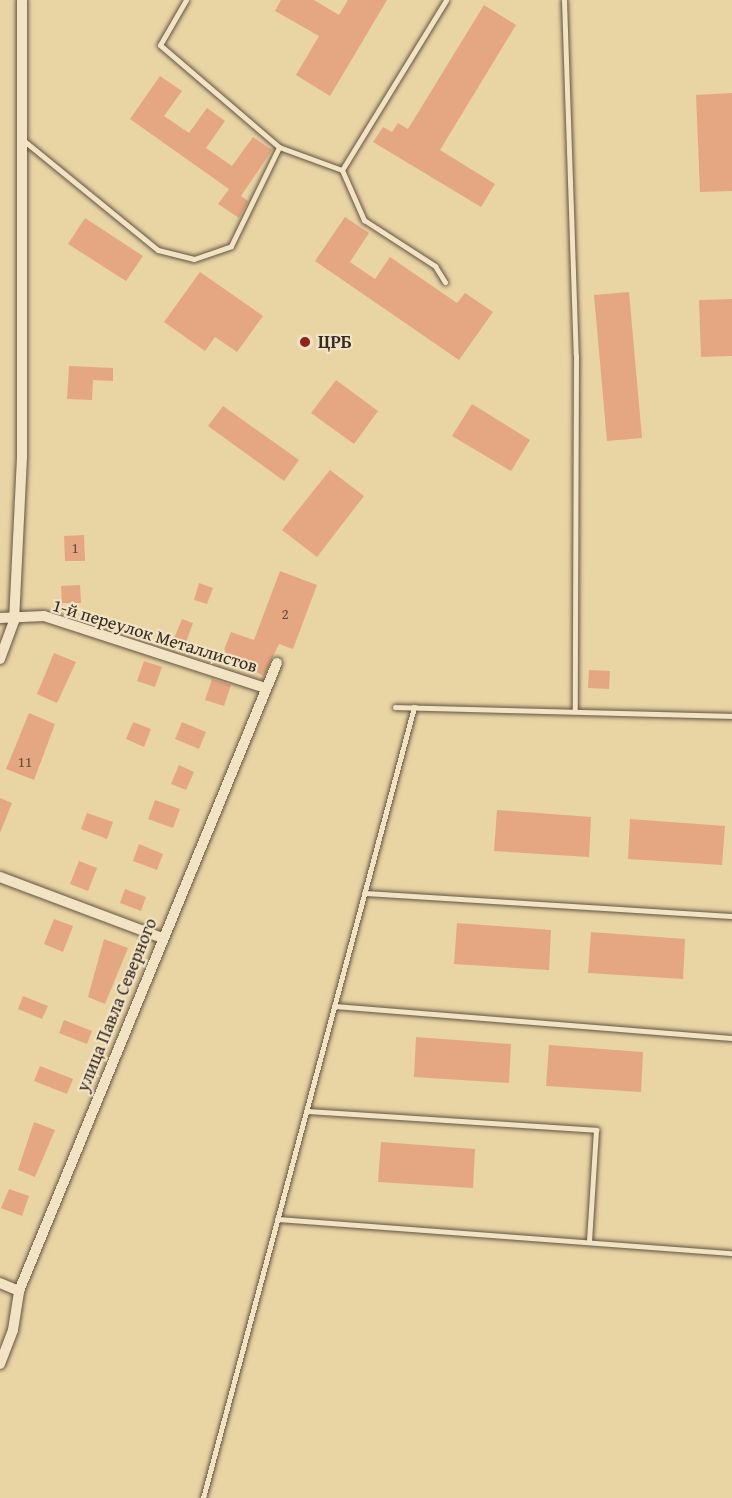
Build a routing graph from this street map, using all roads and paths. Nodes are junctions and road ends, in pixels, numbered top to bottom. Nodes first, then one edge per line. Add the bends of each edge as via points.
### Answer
1 (22, 0) edge
2 (186, 0) edge
3 (446, 0) edge
4 (564, 0) edge
5 (22, 139) junction
6 (279, 147) junction
7 (342, 170) junction
8 (445, 282) dead end
9 (0, 618) edge
10 (14, 621) junction
11 (0, 659) edge
12 (277, 663) dead end
13 (265, 688) junction
14 (395, 707) dead end
15 (414, 707) junction
16 (575, 710) junction
17 (732, 716) edge
18 (0, 877) edge
19 (364, 892) junction
20 (732, 916) edge
21 (162, 938) junction
22 (334, 1006) junction
23 (732, 1038) edge
24 (306, 1111) junction
25 (277, 1219) junction
26 (589, 1242) junction
27 (732, 1253) edge
28 (0, 1283) edge
29 (20, 1290) junction
30 (0, 1364) edge
31 (203, 1498) edge

1 - 5 street
2 - 6 lane via 160,45
3 - 7 lane
4 - 16 lane via 576,355
5 - 6 lane via 158,250 194,259 231,246
5 - 10 street via 22,456
6 - 7 lane
7 - 8 lane via 364,220 435,266
9 - 10 street, 1-й переулок Металлистов
10 - 11 street
10 - 13 street, 1-й переулок Металлистов via 44,616
12 - 13 street, улица Павла Северного
13 - 21 street, улица Павла Северного
14 - 15 lane
15 - 16 lane
15 - 19 lane
16 - 17 lane
18 - 21 street
19 - 20 lane
19 - 22 lane
21 - 29 street, улица Павла Северного
22 - 23 lane
22 - 24 lane
24 - 25 lane
24 - 26 lane via 596,1130
25 - 26 lane
25 - 31 lane
26 - 27 lane
28 - 29 street
29 - 30 street, улица Павла Северного

